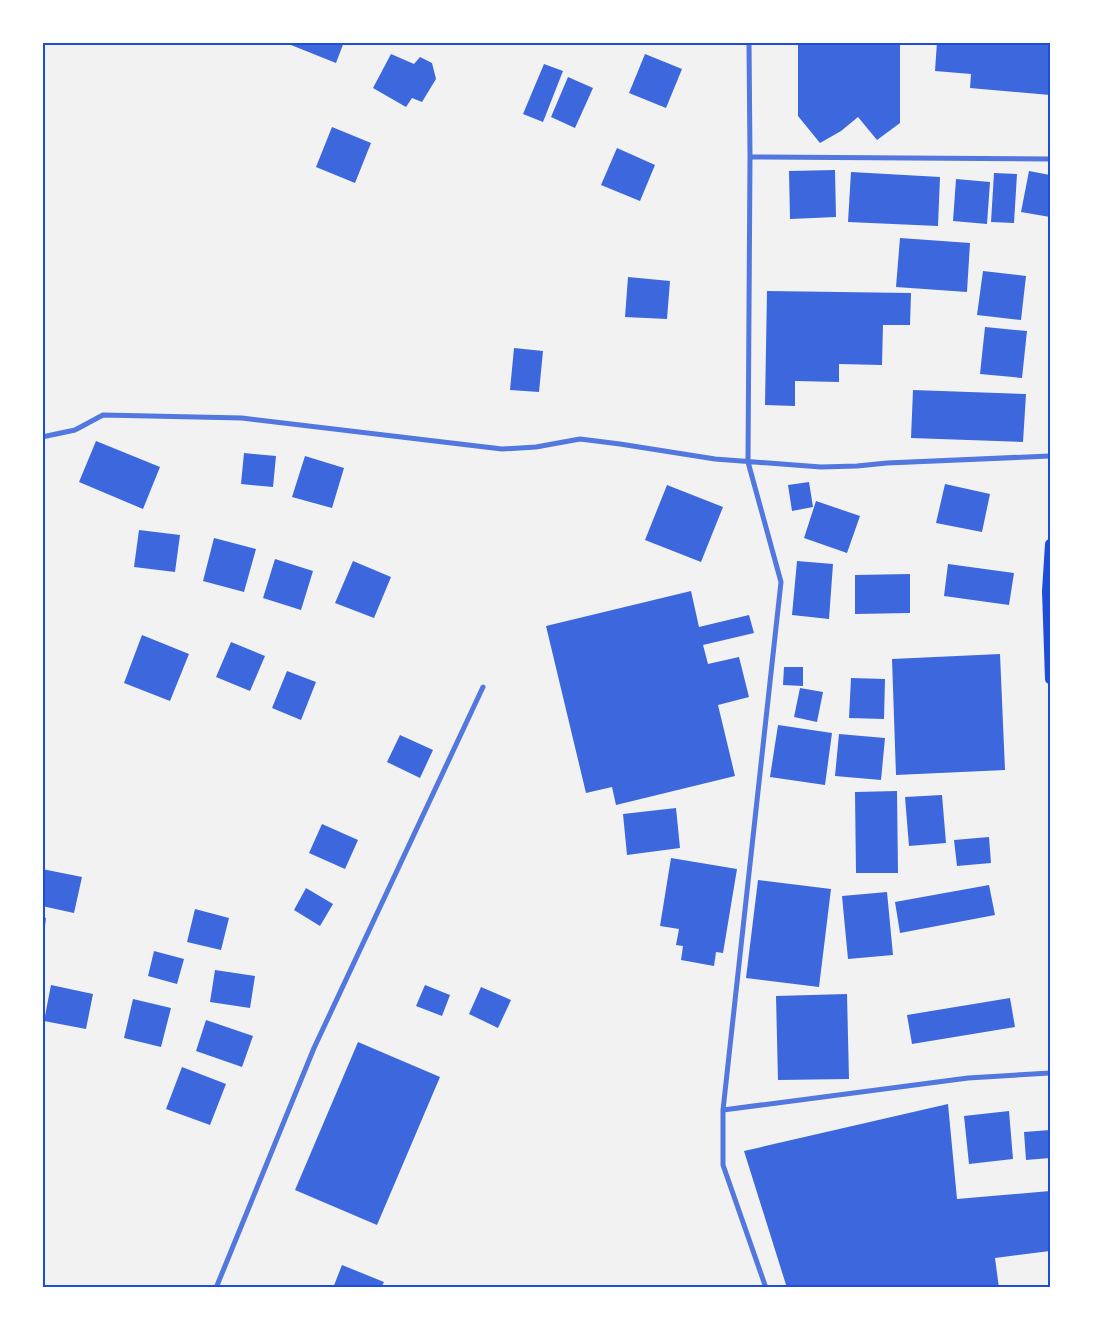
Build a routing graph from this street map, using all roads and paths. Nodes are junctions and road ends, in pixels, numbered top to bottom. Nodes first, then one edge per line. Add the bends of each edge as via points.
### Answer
1 (749, 42) edge
2 (750, 157) junction
3 (1050, 160) edge
4 (42, 437) edge
5 (1050, 456) edge
6 (748, 462) junction
7 (1050, 544) edge
8 (1050, 679) edge
9 (483, 687) dead end
10 (1050, 1073) edge
11 (723, 1110) junction
12 (216, 1288) edge
13 (766, 1288) edge

1 - 2 street
2 - 3 street
2 - 6 street
4 - 6 street via 75,430 103,414 242,418 502,449 580,439
5 - 6 street via 830,467
6 - 11 street via 781,582
7 - 8 main road via 1047,591
9 - 12 street via 314,1048
10 - 11 street via 968,1078
11 - 13 street via 723,1165

